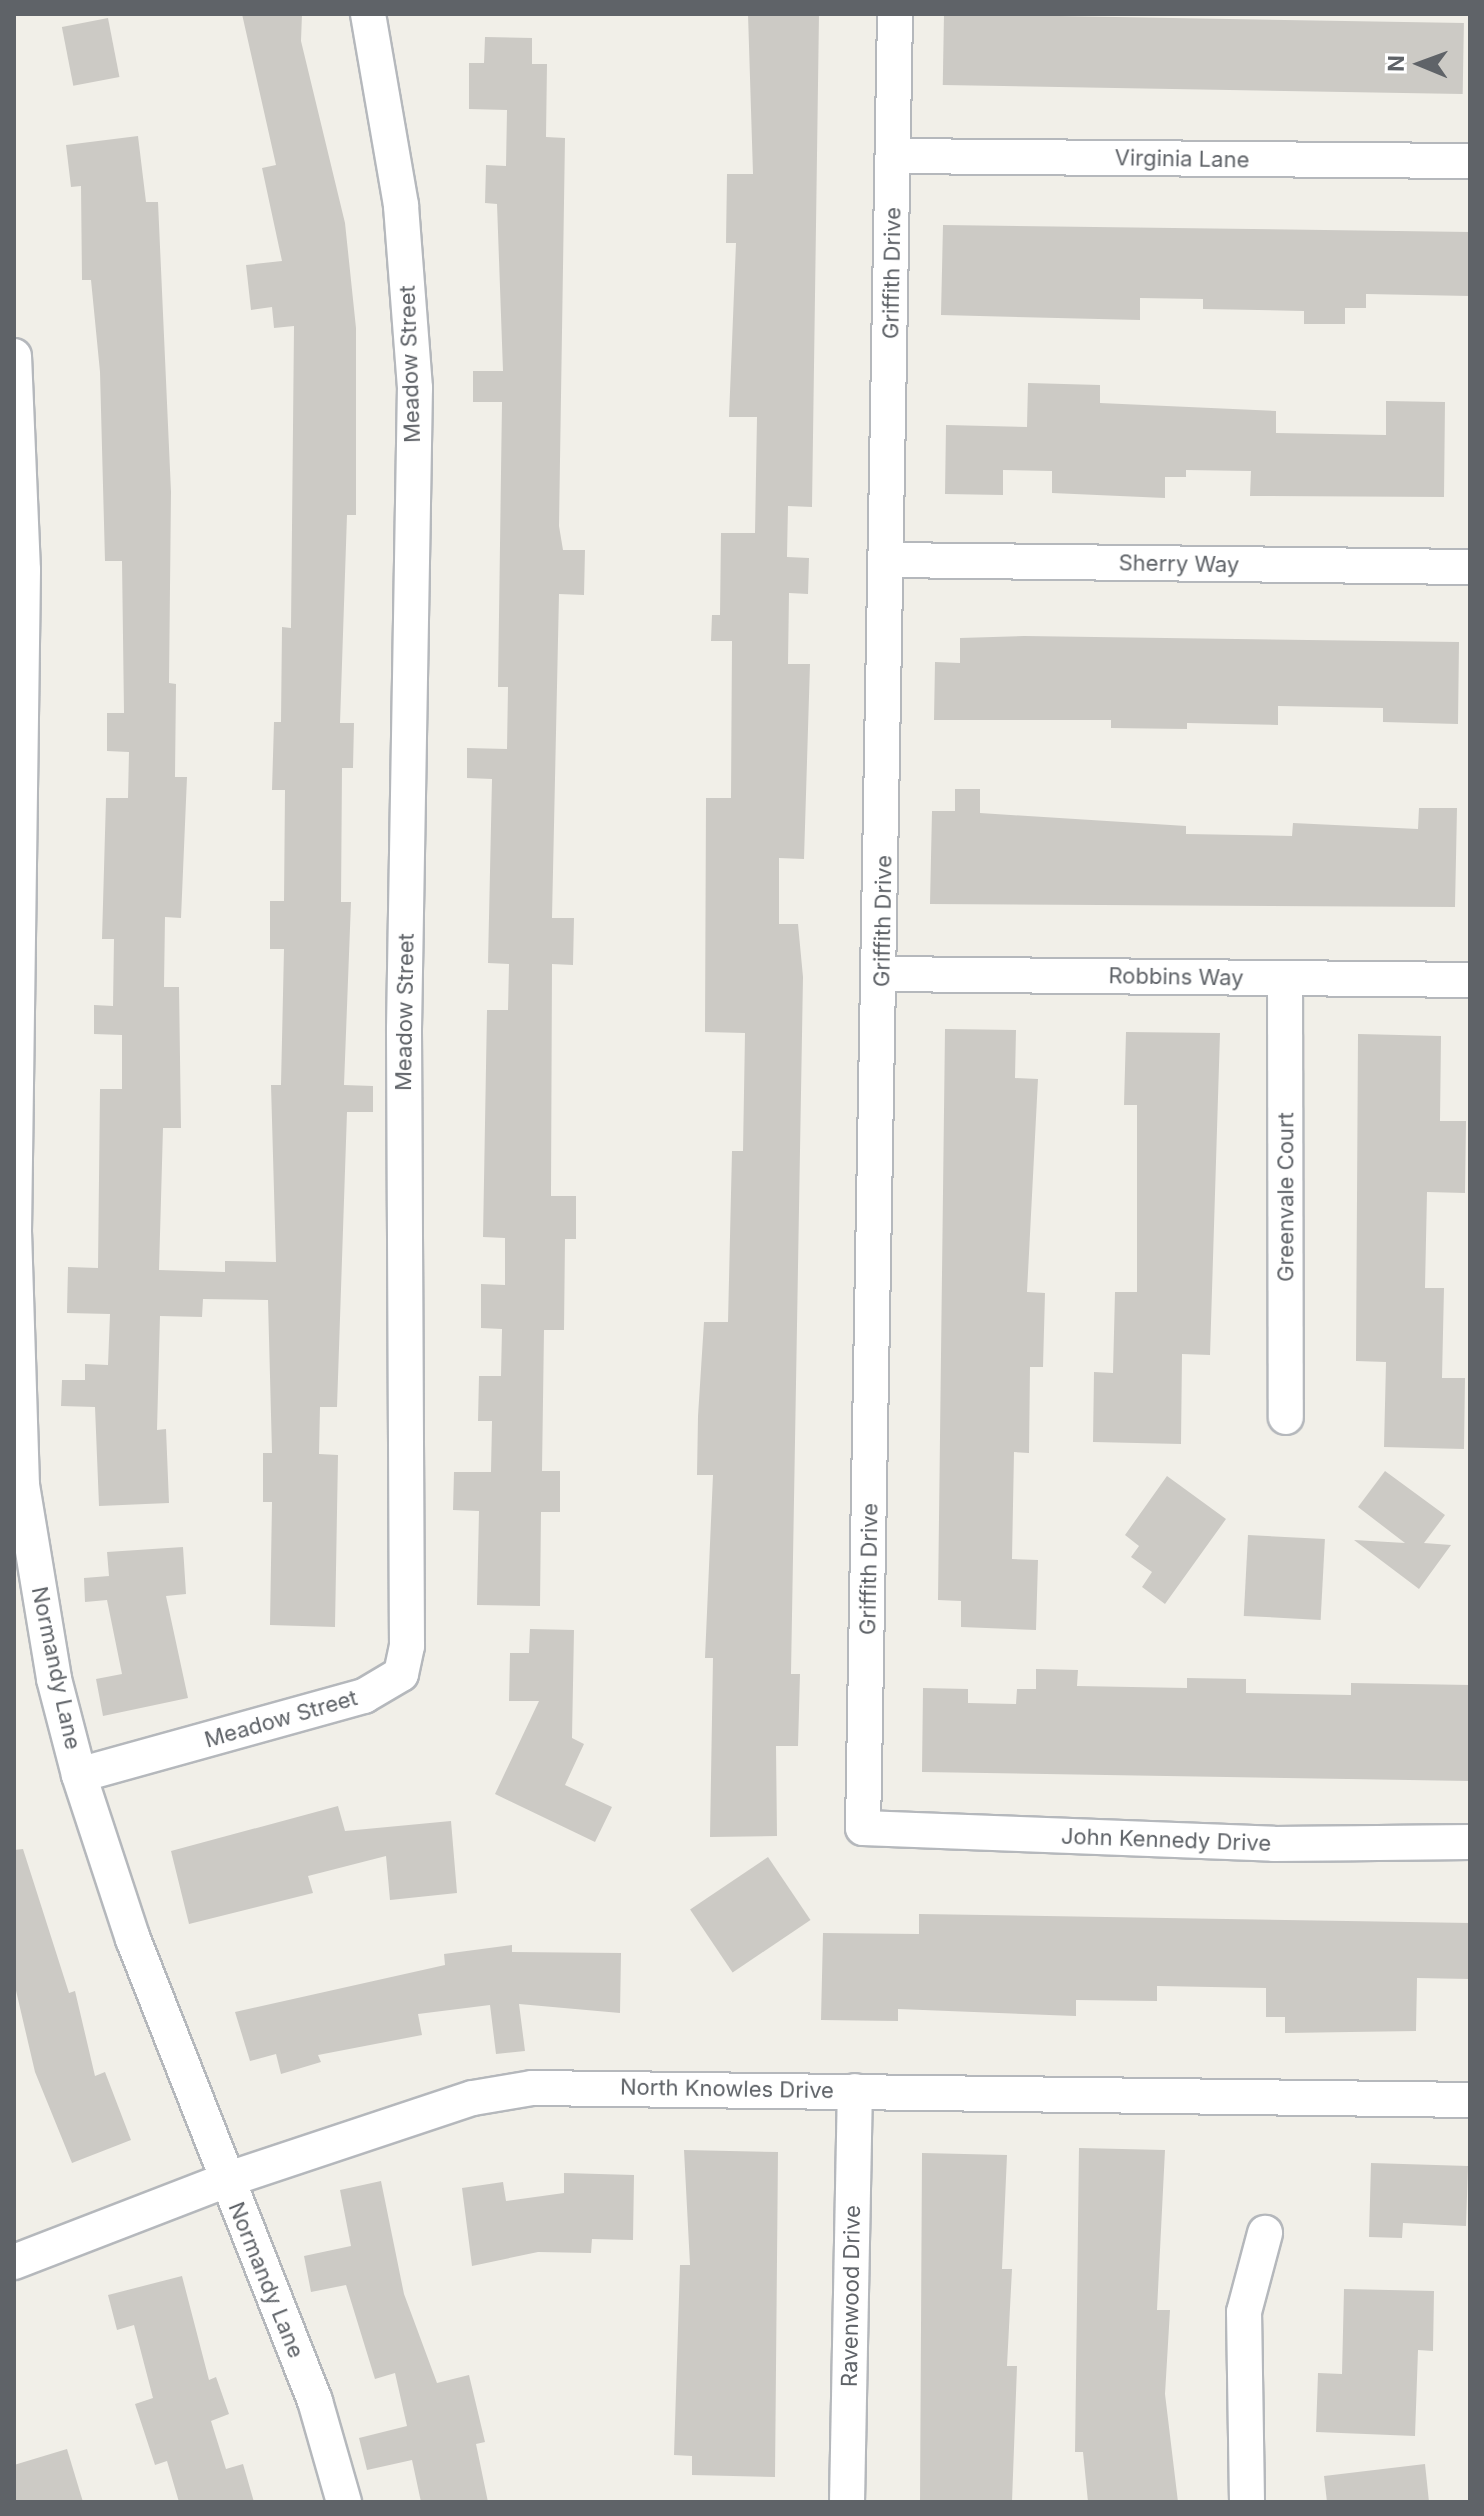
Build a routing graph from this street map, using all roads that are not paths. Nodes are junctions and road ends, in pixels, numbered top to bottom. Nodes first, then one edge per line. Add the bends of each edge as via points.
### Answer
1 (368, 14) edge
2 (895, 14) edge
3 (893, 156) junction
4 (1470, 161) edge
5 (14, 356) edge
6 (888, 560) junction
7 (1470, 567) edge
8 (17, 722) edge
9 (882, 974) junction
10 (1285, 978) junction
11 (1470, 980) edge
12 (1286, 1417) dead end
13 (79, 1775) junction
14 (863, 1828) joint
15 (1470, 1842) edge
16 (855, 2091) junction
17 (1470, 2100) edge
18 (226, 2180) junction
19 (1265, 2233) dead end
20 (14, 2262) edge
21 (344, 2502) edge
22 (847, 2502) edge
23 (1247, 2502) edge

1 - 13 street, Meadow Street via 401,205 415,388 404,1029 407,1646 401,1674 364,1696
2 - 3 street, Griffith Drive
3 - 4 street, Virginia Lane
3 - 6 street, Griffith Drive
5 - 8 street, Normandy Lane
6 - 7 street, Sherry Way
6 - 9 street, Griffith Drive
8 - 13 street, Normandy Lane via 23,1006 14,1231 22,1485 54,1679
9 - 10 street, Robbins Way
9 - 14 street, Griffith Drive
10 - 11 street, Robbins Way
10 - 12 street, Greenvale Court
13 - 18 street, Normandy Lane
14 - 15 street, John Kennedy Drive via 1274,1844
16 - 17 street, North Knowles Drive
16 - 18 street, North Knowles Drive via 532,2088 473,2098
16 - 22 street, Ravenwood Drive
18 - 20 street, North Knowles Drive
18 - 21 street, Normandy Lane via 315,2401
19 - 23 street via 1244,2312

